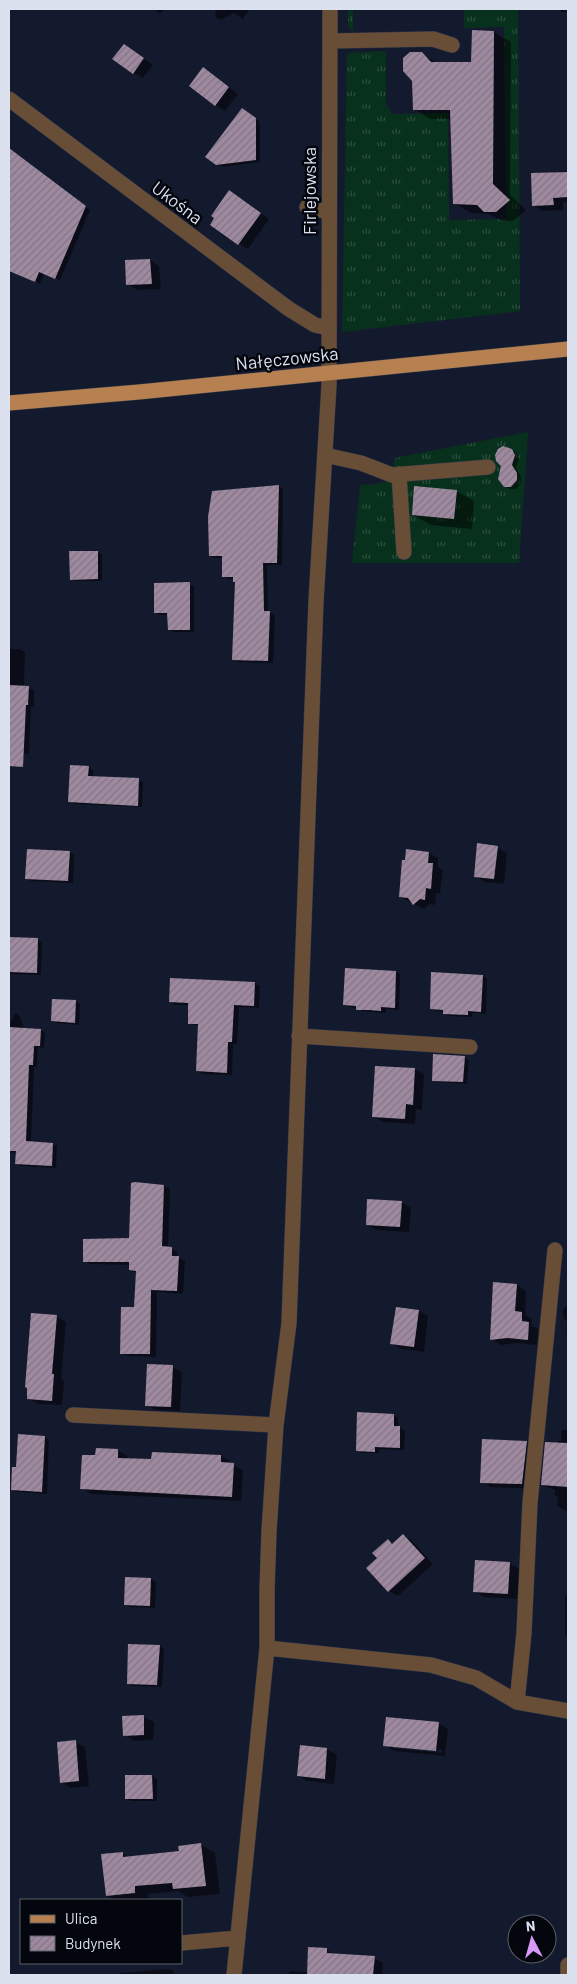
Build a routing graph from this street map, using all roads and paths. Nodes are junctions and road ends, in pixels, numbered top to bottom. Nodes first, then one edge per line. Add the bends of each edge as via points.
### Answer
1 (330, 9) edge
2 (330, 41) junction
3 (452, 45) dead end
4 (9, 99) edge
5 (307, 207) dead end
6 (328, 212) junction
7 (328, 328) junction
8 (568, 349) edge
9 (329, 373) junction
10 (9, 403) edge
11 (325, 456) junction
12 (488, 467) dead end
13 (399, 474) junction
14 (404, 552) dead end
15 (299, 1036) junction
16 (470, 1046) dead end
17 (555, 1250) dead end
18 (73, 1415) dead end
19 (276, 1425) junction
20 (267, 1648) junction
21 (517, 1702) junction
22 (568, 1711) edge
23 (238, 1938) junction
24 (182, 1943) edge
25 (568, 1965) edge
26 (234, 1975) edge
27 (568, 1975) edge

1 - 2 street, Firlejowska
2 - 3 street via 433,39
2 - 6 street, Firlejowska
4 - 7 street, Ukośna via 290,309 315,325
5 - 6 street
6 - 7 street, Firlejowska
7 - 9 street, Firlejowska
8 - 9 main road, Nałęczowska
9 - 10 main road, Nałęczowska
9 - 11 street, Firlejowska
11 - 13 street via 361,463 392,475
11 - 15 street, Firlejowska
12 - 13 street
13 - 14 street
15 - 16 street
15 - 19 street, Firlejowska via 289,1323
17 - 21 street via 530,1503
18 - 19 street
19 - 20 street, Firlejowska via 267,1570
20 - 21 street via 431,1665 476,1678
20 - 23 street, Firlejowska
21 - 22 street
23 - 24 street
23 - 26 street, Firlejowska
25 - 27 street

